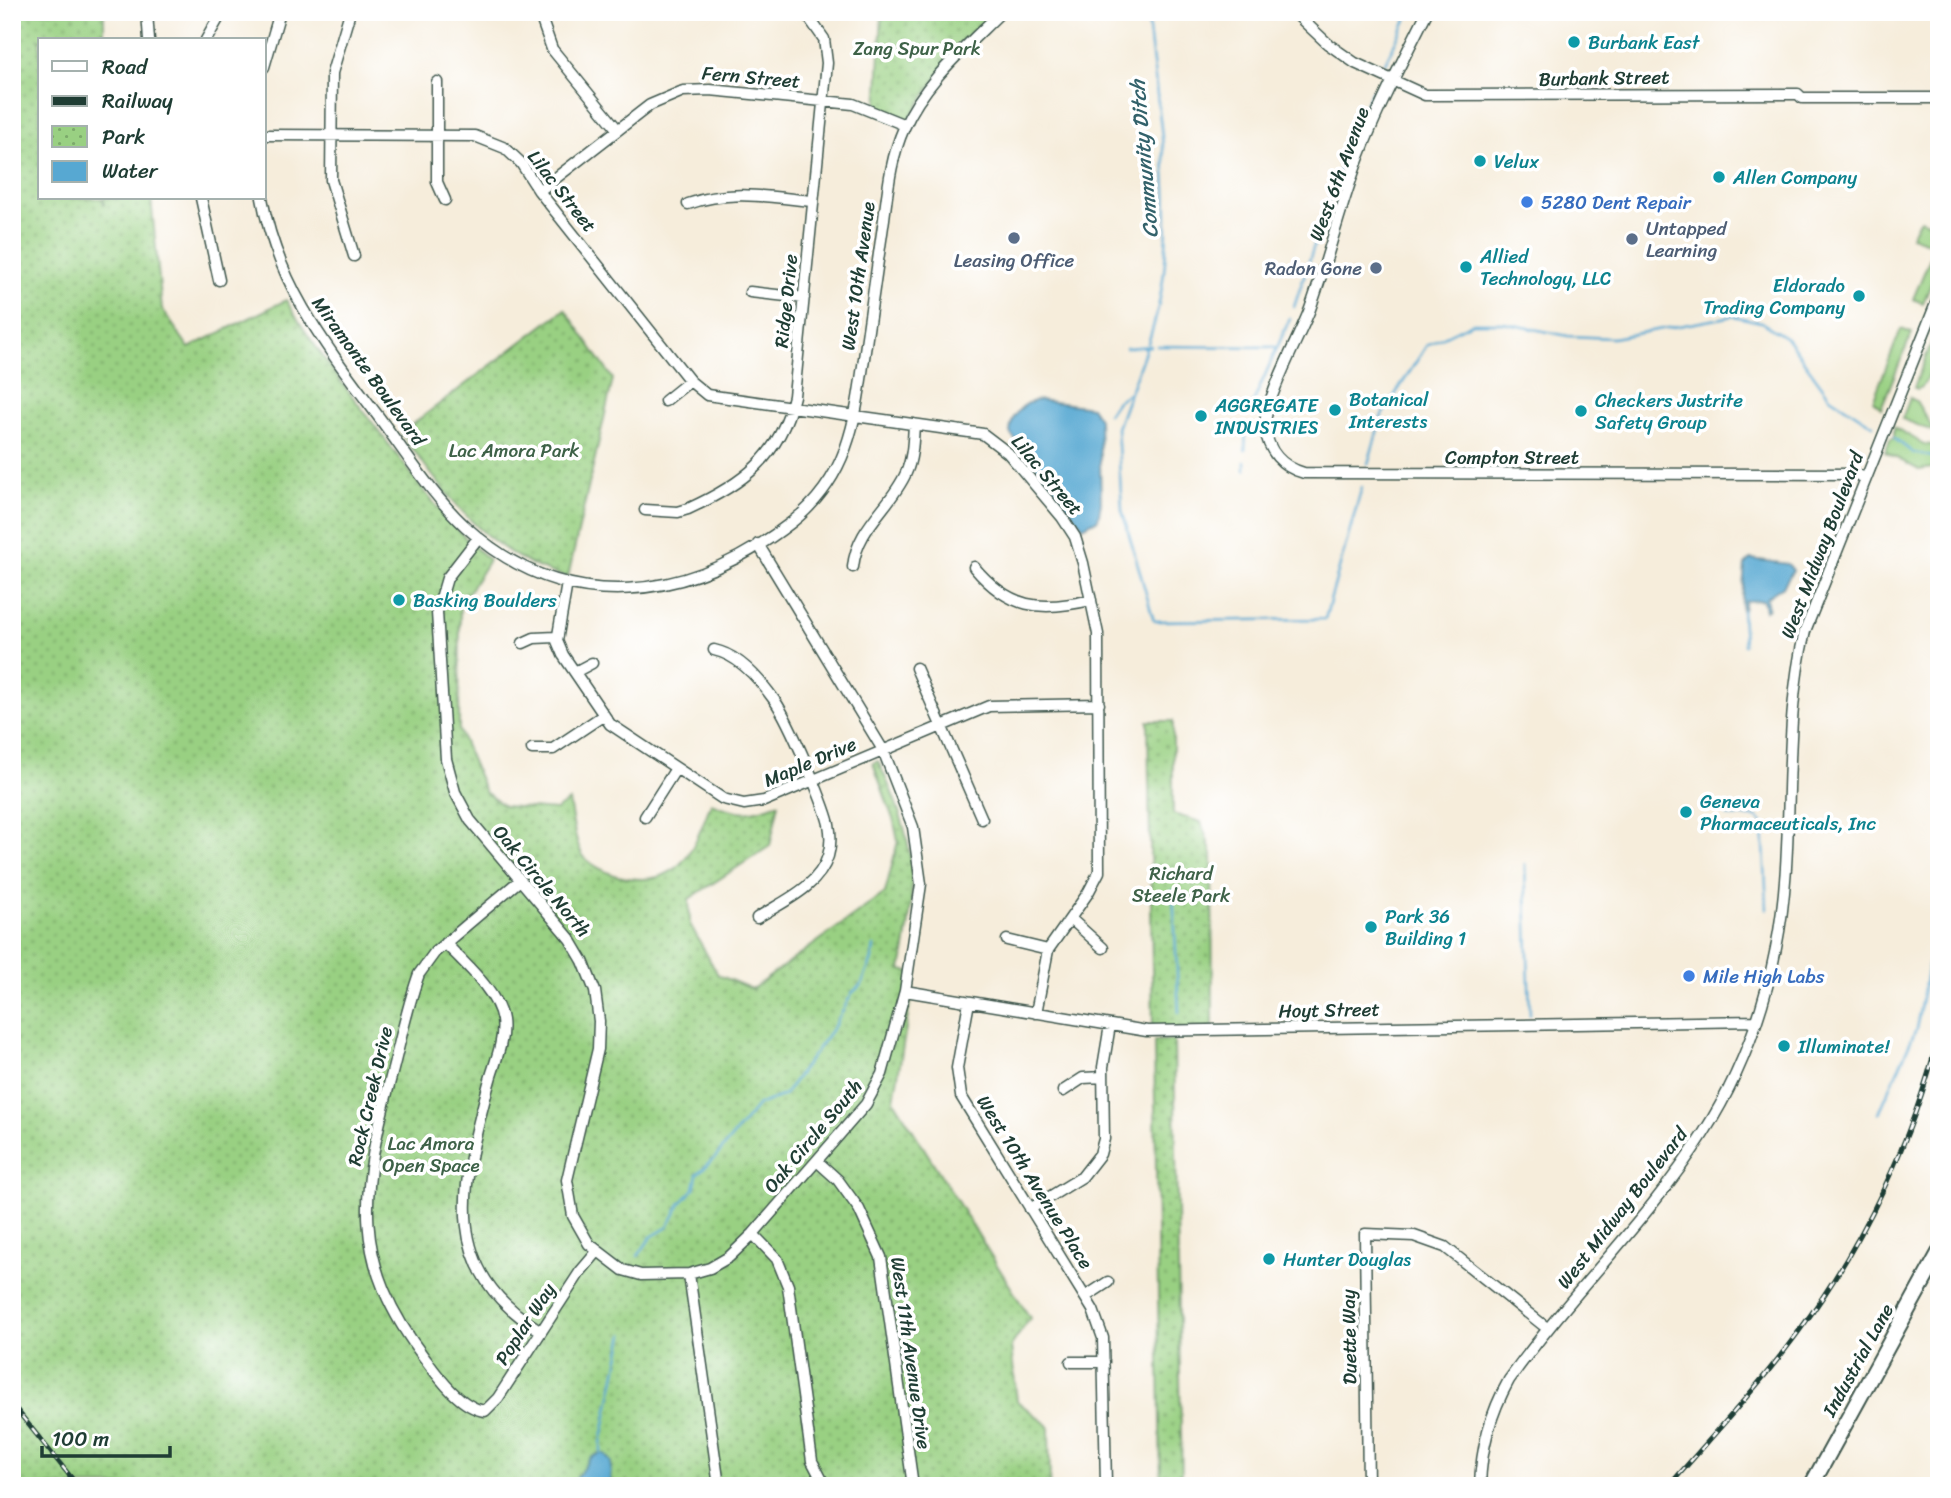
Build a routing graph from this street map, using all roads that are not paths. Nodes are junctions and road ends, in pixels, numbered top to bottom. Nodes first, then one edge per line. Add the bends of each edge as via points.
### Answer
1 (147, 12) edge
2 (222, 12) edge
3 (280, 12) edge
4 (350, 12) edge
5 (539, 12) edge
6 (805, 12) edge
7 (1002, 12) edge
8 (1294, 12) edge
9 (1427, 12) edge
10 (149, 38) edge
11 (207, 38) edge
12 (266, 59) edge
13 (437, 82) dead end
14 (1393, 82) junction
15 (1939, 99) edge
16 (823, 101) junction
17 (905, 125) junction
18 (618, 130) junction
19 (331, 134) junction
20 (266, 135) edge
21 (437, 136) junction
22 (539, 191) junction
23 (201, 200) edge
24 (262, 200) edge
25 (445, 200) dead end
26 (813, 201) junction
27 (688, 204) dead end
28 (354, 256) dead end
29 (219, 279) dead end
30 (750, 292) dead end
31 (1939, 296) edge
32 (804, 298) junction
33 (1292, 351) joint
34 (690, 381) junction
35 (665, 401) dead end
36 (792, 405) junction
37 (856, 416) junction
38 (914, 424) junction
39 (1865, 478) junction
40 (645, 510) dead end
41 (478, 538) junction
42 (758, 544) junction
43 (853, 567) dead end
44 (974, 567) dead end
45 (566, 583) junction
46 (1091, 600) junction
47 (556, 637) junction
48 (523, 643) dead end
49 (714, 650) dead end
50 (592, 663) dead end
51 (916, 668) dead end
52 (575, 672) junction
53 (1099, 704) junction
54 (604, 715) junction
55 (941, 725) junction
56 (532, 749) dead end
57 (883, 750) junction
58 (675, 769) junction
59 (811, 781) junction
60 (645, 817) dead end
61 (982, 819) dead end
62 (520, 880) junction
63 (757, 918) dead end
64 (1071, 919) junction
65 (1007, 940) dead end
66 (445, 943) junction
67 (1103, 948) dead end
68 (1048, 950) junction
69 (905, 991) junction
70 (969, 1002) junction
71 (1036, 1013) junction
72 (1756, 1021) junction
73 (1110, 1026) junction
74 (1103, 1077) junction
75 (1062, 1091) dead end
76 (817, 1161) junction
77 (1030, 1209) junction
78 (753, 1234) junction
79 (597, 1252) junction
80 (1939, 1253) edge
81 (689, 1274) junction
82 (1108, 1282) dead end
83 (1085, 1297) junction
84 (1548, 1329) junction
85 (541, 1331) junction
86 (1104, 1362) junction
87 (1071, 1363) dead end
88 (482, 1411) joint
89 (719, 1486) edge
90 (825, 1486) edge
91 (913, 1486) edge
92 (1107, 1486) edge
93 (1368, 1486) edge
94 (1480, 1486) edge
95 (1811, 1486) edge

1 - 10 street
2 - 11 street
3 - 12 street
4 - 19 street via 334,58
5 - 18 street via 552,49
6 - 16 street, Ridge Drive via 826,44
7 - 17 street, West 10th Avenue via 935,79
8 - 14 street, Burbank Street via 1338,52
9 - 14 street, West 6th Avenue
13 - 21 street
14 - 15 street, Burbank Street via 1442,97 1798,94 1802,98
14 - 33 street, West 6th Avenue via 1359,156
16 - 17 street, Fern Street via 864,107
16 - 18 street, Fern Street via 683,91 656,101
16 - 26 street, Ridge Drive
17 - 37 street, West 10th Avenue via 888,183
18 - 22 street, Fern Street
19 - 20 street, Lilac Street
19 - 21 street, Lilac Street
19 - 28 street via 332,189
21 - 22 street, Lilac Street via 491,140 521,163
21 - 25 street via 437,182
22 - 34 street, Lilac Street
23 - 29 street
24 - 41 street, Miramonte Boulevard via 275,252 307,319 449,508
26 - 27 street via 739,194
26 - 32 street, Ridge Drive
30 - 32 street
31 - 39 street, West Midway Boulevard
32 - 36 street, Ridge Drive
33 - 39 street, Compton Street via 1265,420 1271,449 1286,466 1299,472 1856,474
34 - 35 street
34 - 36 street, Lilac Street via 707,395
36 - 37 street, Lilac Street
36 - 40 street, Ridge Drive via 777,444 746,475 688,509
37 - 38 street, Lilac Street
37 - 42 street, West 10th Avenue via 845,453 824,489 802,514
38 - 43 street via 906,472 859,540
38 - 46 street, Lilac Street via 983,434 1008,453 1075,537
39 - 72 street, West Midway Boulevard via 1807,623 1800,652 1779,927 1772,971
41 - 45 street, Miramonte Boulevard via 518,565
41 - 62 street, Oak Circle North via 454,565 438,601 444,743 461,805
42 - 45 street, Miramonte Boulevard via 705,573 658,587 618,590
42 - 57 street, Oak Circle South
44 - 46 street via 1004,595 1031,606
45 - 47 street
46 - 53 street, Lilac Street via 1098,634
47 - 48 street
47 - 52 street, Maple Drive
49 - 59 street via 729,653 770,695
50 - 52 street
51 - 55 street
52 - 54 street, Maple Drive
53 - 55 street, Maple Drive via 989,706
53 - 64 street, Lilac Street via 1100,863
54 - 56 street via 553,749
54 - 58 street, Maple Drive via 621,734
55 - 57 street, Maple Drive
55 - 61 street
57 - 59 street, Maple Drive
57 - 69 street, Oak Circle South via 913,827 919,859 919,908
58 - 59 street, Maple Drive via 723,799 744,804 764,801
58 - 60 street
59 - 63 street via 829,824 828,857 807,886
62 - 66 street, Rock Creek Drive
62 - 79 street, Oak Circle North via 577,949 597,1000 598,1049 566,1180 573,1216
64 - 67 street
64 - 68 street, Lilac Street
65 - 68 street
66 - 85 street via 491,996 502,1023 466,1174 464,1208 469,1239 497,1294
66 - 88 street, Rock Creek Drive via 424,965 415,985 372,1147 368,1226 377,1271 404,1330 438,1378
68 - 71 street, Lilac Street
69 - 70 street, Hoyt Street
69 - 76 street, Oak Circle South via 877,1087
70 - 71 street, Hoyt Street
70 - 77 street, West 10th Avenue Place via 958,1087
71 - 73 street, Hoyt Street
72 - 73 street, Hoyt Street via 1147,1031
72 - 84 street, West Midway Boulevard via 1732,1083 1695,1146
73 - 74 street
74 - 75 street via 1083,1078
74 - 77 street via 1104,1139 1097,1158 1082,1177
76 - 78 street, Oak Circle South
76 - 91 street, West 11th Avenue Drive via 859,1209 881,1257
77 - 83 street, West 10th Avenue Place
78 - 81 street, Oak Circle South via 729,1257
78 - 90 street via 776,1259 788,1286 812,1461
79 - 81 street, Oak Circle South via 623,1270 641,1275
79 - 85 street, Poplar Way
80 - 95 street, Industrial Lane
81 - 89 street
82 - 83 street, West 10th Avenue Place
83 - 86 street, West 10th Avenue Place via 1099,1322
84 - 93 street, Duette Way via 1445,1247 1414,1236 1365,1234
84 - 94 street, West Midway Boulevard via 1497,1400 1484,1441
85 - 88 street, Poplar Way via 498,1398 489,1410
86 - 87 street
86 - 92 street, West 10th Avenue Place

